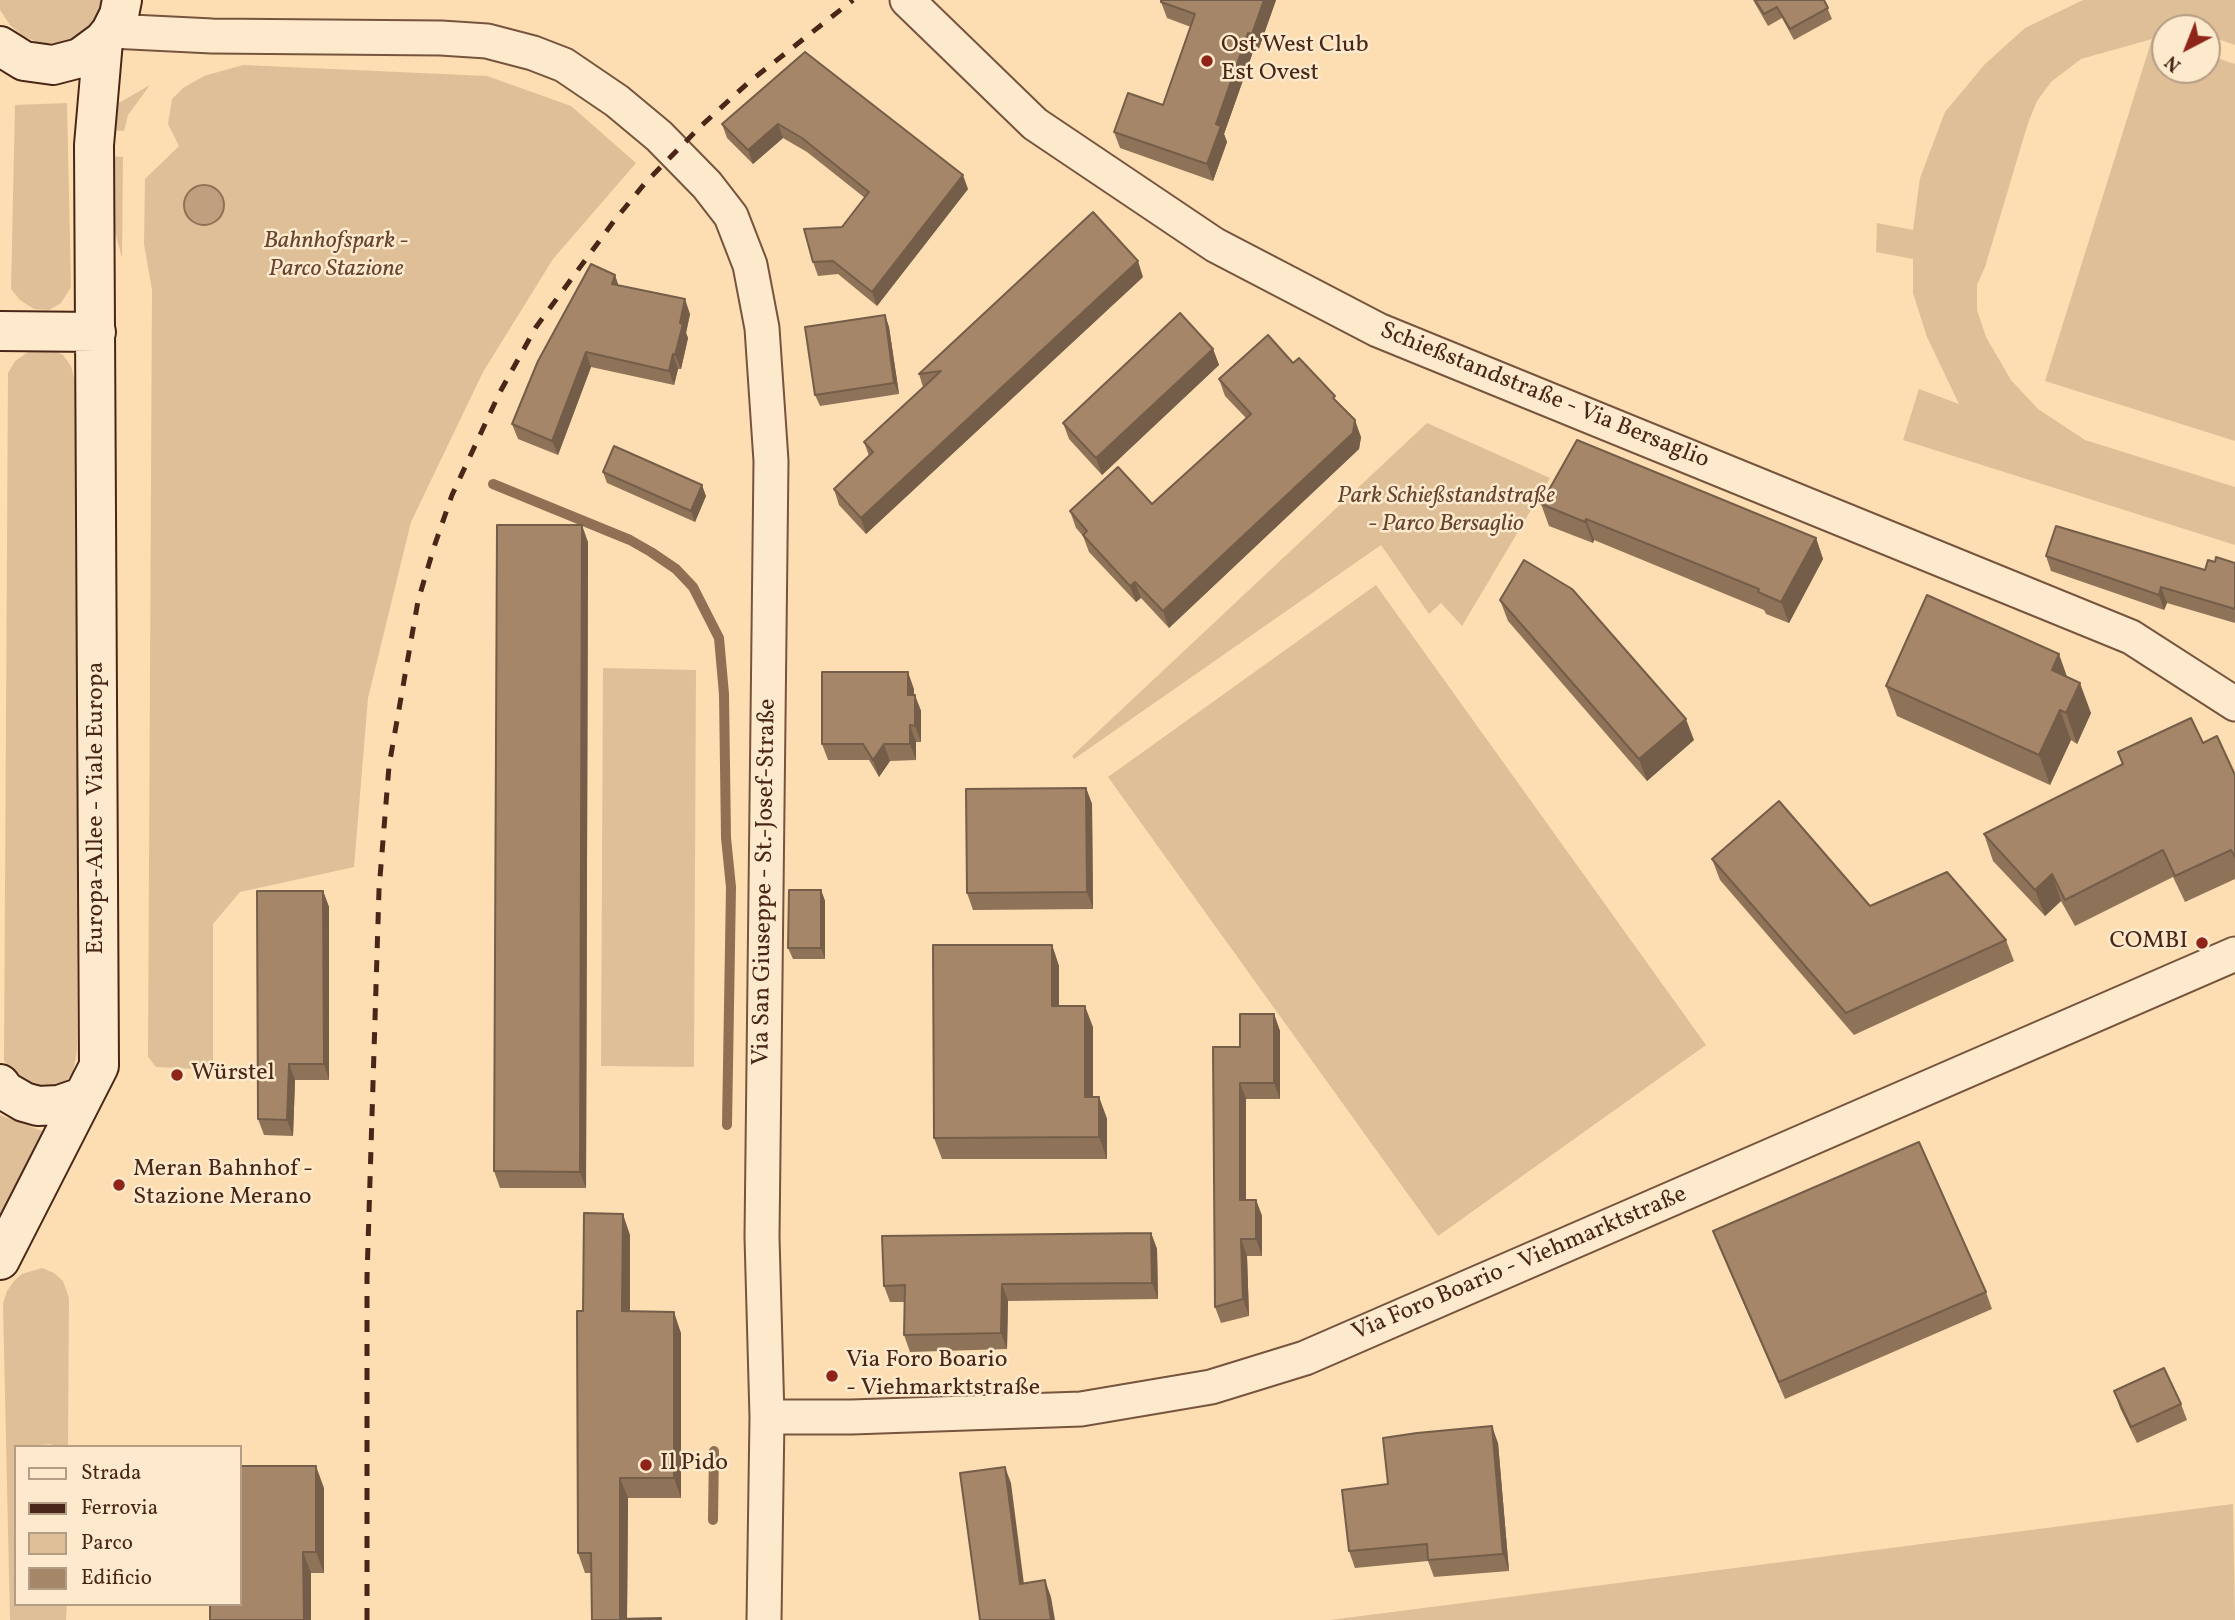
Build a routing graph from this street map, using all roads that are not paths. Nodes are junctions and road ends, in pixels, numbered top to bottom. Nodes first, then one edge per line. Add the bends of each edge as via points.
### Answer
1 (926, 6) edge
2 (112, 24) edge
3 (0, 46) edge
4 (0, 331) edge
5 (96, 331) junction
6 (2235, 704) edge
7 (2235, 954) edge
8 (0, 1084) edge
9 (82, 1097) junction
10 (0, 1260) edge
11 (767, 1417) junction
12 (764, 1620) edge

1 - 6 street, Schießstandstraße - Via Bersaglio via 1035,124 1215,245 1378,330 2131,637
2 - 3 street via 80,58 53,65 24,61
2 - 5 street, Europa-Allee - Viale Europa via 94,145
2 - 11 street, Via San Giuseppe - St.-Josef-Straße via 212,36 487,41 533,53 564,65 659,136 731,216 750,265 762,328 771,461 762,1223
4 - 5 street
5 - 9 street, Europa-Allee - Viale Europa via 99,1066
7 - 11 street, Via Foro Boario - Viehmarktstraße via 1305,1358 1211,1387 1081,1409
8 - 9 street via 5,1091 38,1106
9 - 10 street, Europa-Allee - Viale Europa
11 - 12 street, Via San Giuseppe - St.-Josef-Straße

